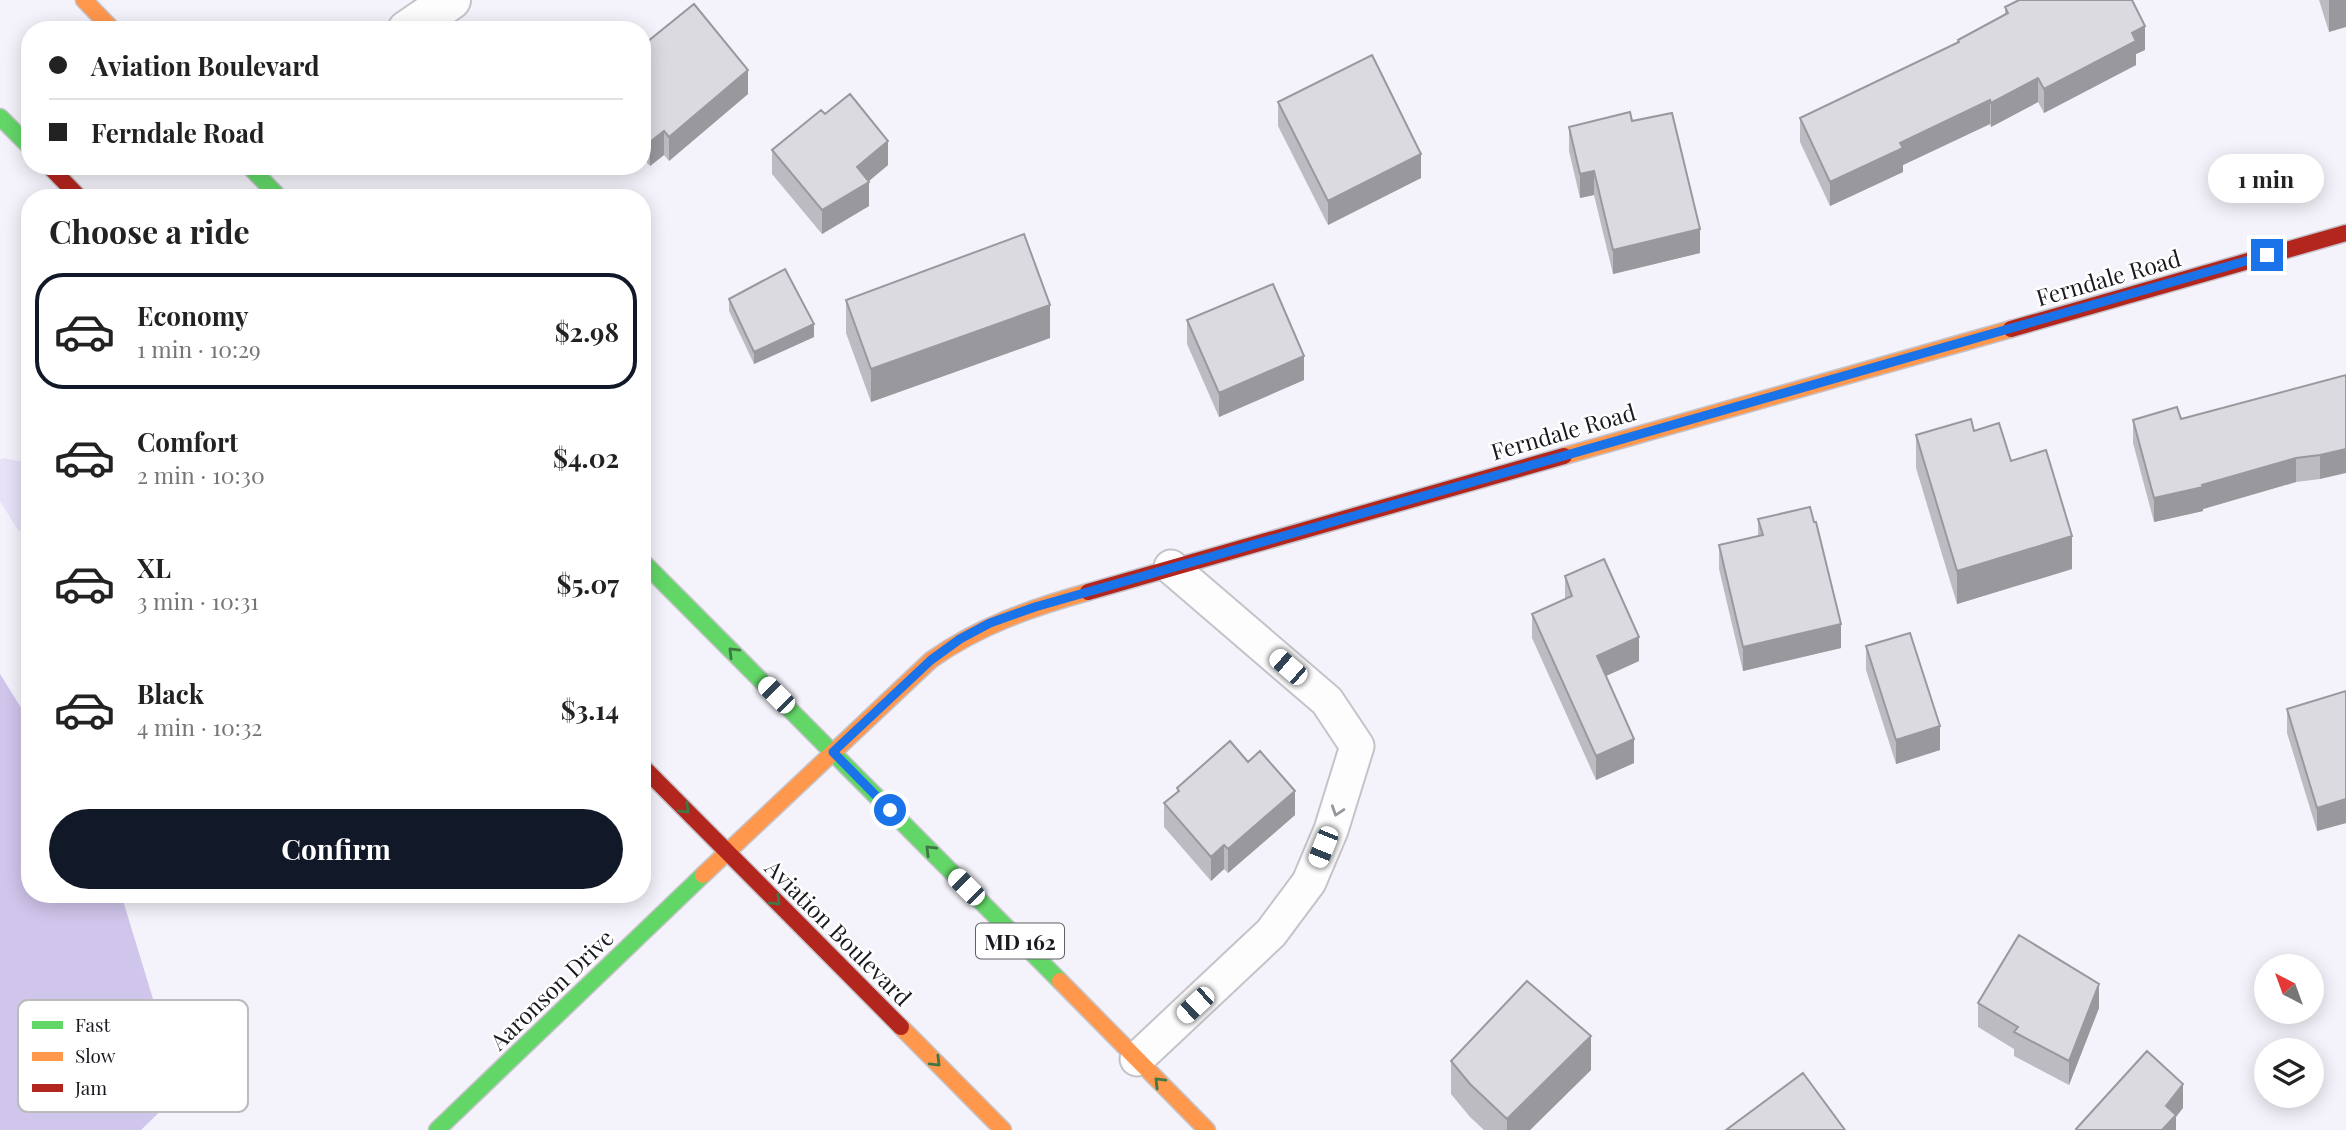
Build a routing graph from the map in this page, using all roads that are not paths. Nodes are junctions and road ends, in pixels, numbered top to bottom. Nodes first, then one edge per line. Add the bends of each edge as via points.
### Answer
1 (84, 0) edge
2 (451, 0) edge
3 (104, 21) edge
4 (420, 21) edge
5 (0, 117) edge
6 (21, 138) edge
7 (58, 175) edge
8 (257, 175) edge
9 (71, 189) edge
10 (271, 189) edge
11 (2346, 233) edge
12 (1171, 567) junction
13 (651, 570) edge
14 (833, 752) junction
15 (651, 775) edge
16 (728, 852) junction
17 (1137, 1059) junction
18 (437, 1130) edge
19 (1003, 1130) edge
20 (1208, 1130) edge

1 - 3 street
2 - 4 street
5 - 6 street
7 - 9 street
8 - 10 street
11 - 12 street, Ferndale Road
12 - 14 street, Ferndale Road via 1035,607 960,639 931,660
12 -> 17 lane via 1327,701 1357,746 1309,882 1271,933
14 -> 13 street, MD 162
14 - 16 street, Aaronson Drive
17 -> 14 street, MD 162
15 -> 16 street, Aviation Boulevard
16 - 18 street, Aaronson Drive
16 -> 19 street, Aviation Boulevard
20 -> 17 street, MD 162

